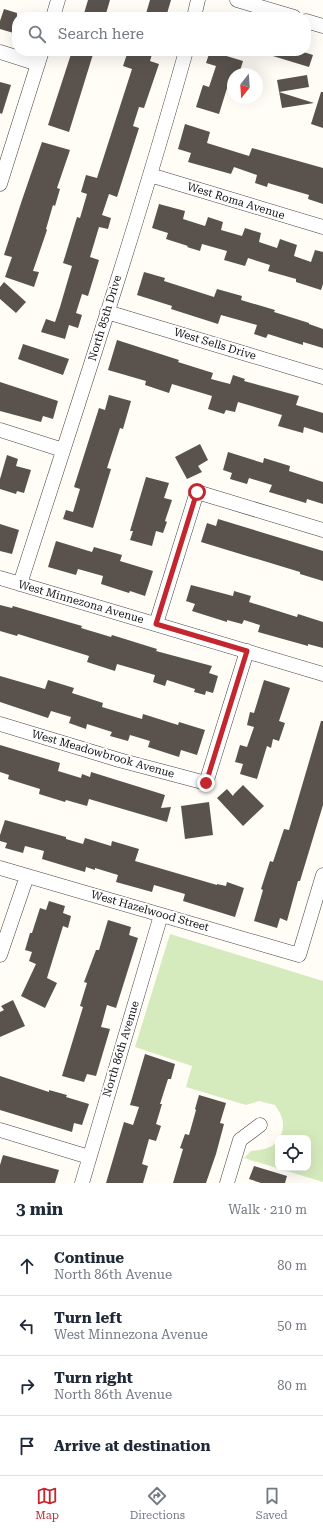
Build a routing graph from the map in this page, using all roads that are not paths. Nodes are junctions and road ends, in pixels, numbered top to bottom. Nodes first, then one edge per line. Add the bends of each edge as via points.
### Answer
1 (58, 0) edge
2 (198, 0) edge
3 (237, 0) edge
4 (54, 12) edge
5 (195, 12) edge
6 (277, 12) edge
7 (311, 22) edge
8 (323, 26) edge
9 (0, 52) edge
10 (12, 54) edge
11 (185, 56) edge
12 (40, 57) edge
13 (150, 175) junction
14 (0, 184) edge
15 (323, 227) edge
16 (107, 312) junction
17 (323, 377) edge
18 (0, 430) edge
19 (63, 450) junction
20 (323, 530) edge
21 (0, 578) edge
22 (20, 584) junction
23 (156, 624) junction
24 (247, 651) junction
25 (323, 674) edge
26 (0, 724) edge
27 (0, 868) edge
28 (323, 875) edge
29 (27, 876) junction
30 (161, 915) junction
31 (0, 955) edge
32 (260, 1125) dead end
33 (0, 1130) edge
34 (89, 1157) junction
35 (82, 1183) edge
36 (227, 1183) edge

1 - 4 street
2 - 5 street
3 - 6 street
7 - 8 street
9 - 10 street
11 - 13 street, North 85th Drive
12 - 14 street
13 - 15 street, West Roma Avenue
13 - 16 street, North 85th Drive
16 - 17 street, West Sells Drive
16 - 19 street, North 85th Drive
18 - 19 street
19 - 22 street, North 85th Drive
20 - 23 street via 197,492
21 - 22 street, West Minnezona Avenue
22 - 23 street, West Minnezona Avenue
23 - 24 street, West Minnezona Avenue
24 - 25 street, West Minnezona Avenue
24 - 26 street, West Meadowbrook Avenue via 206,783
27 - 29 street, West Hazelwood Street
28 - 30 street, West Hazelwood Street via 299,955
29 - 30 street, West Hazelwood Street
29 - 31 street
30 - 34 street, North 86th Avenue
32 - 36 street via 240,1140
33 - 34 street
34 - 35 street, North 86th Avenue

